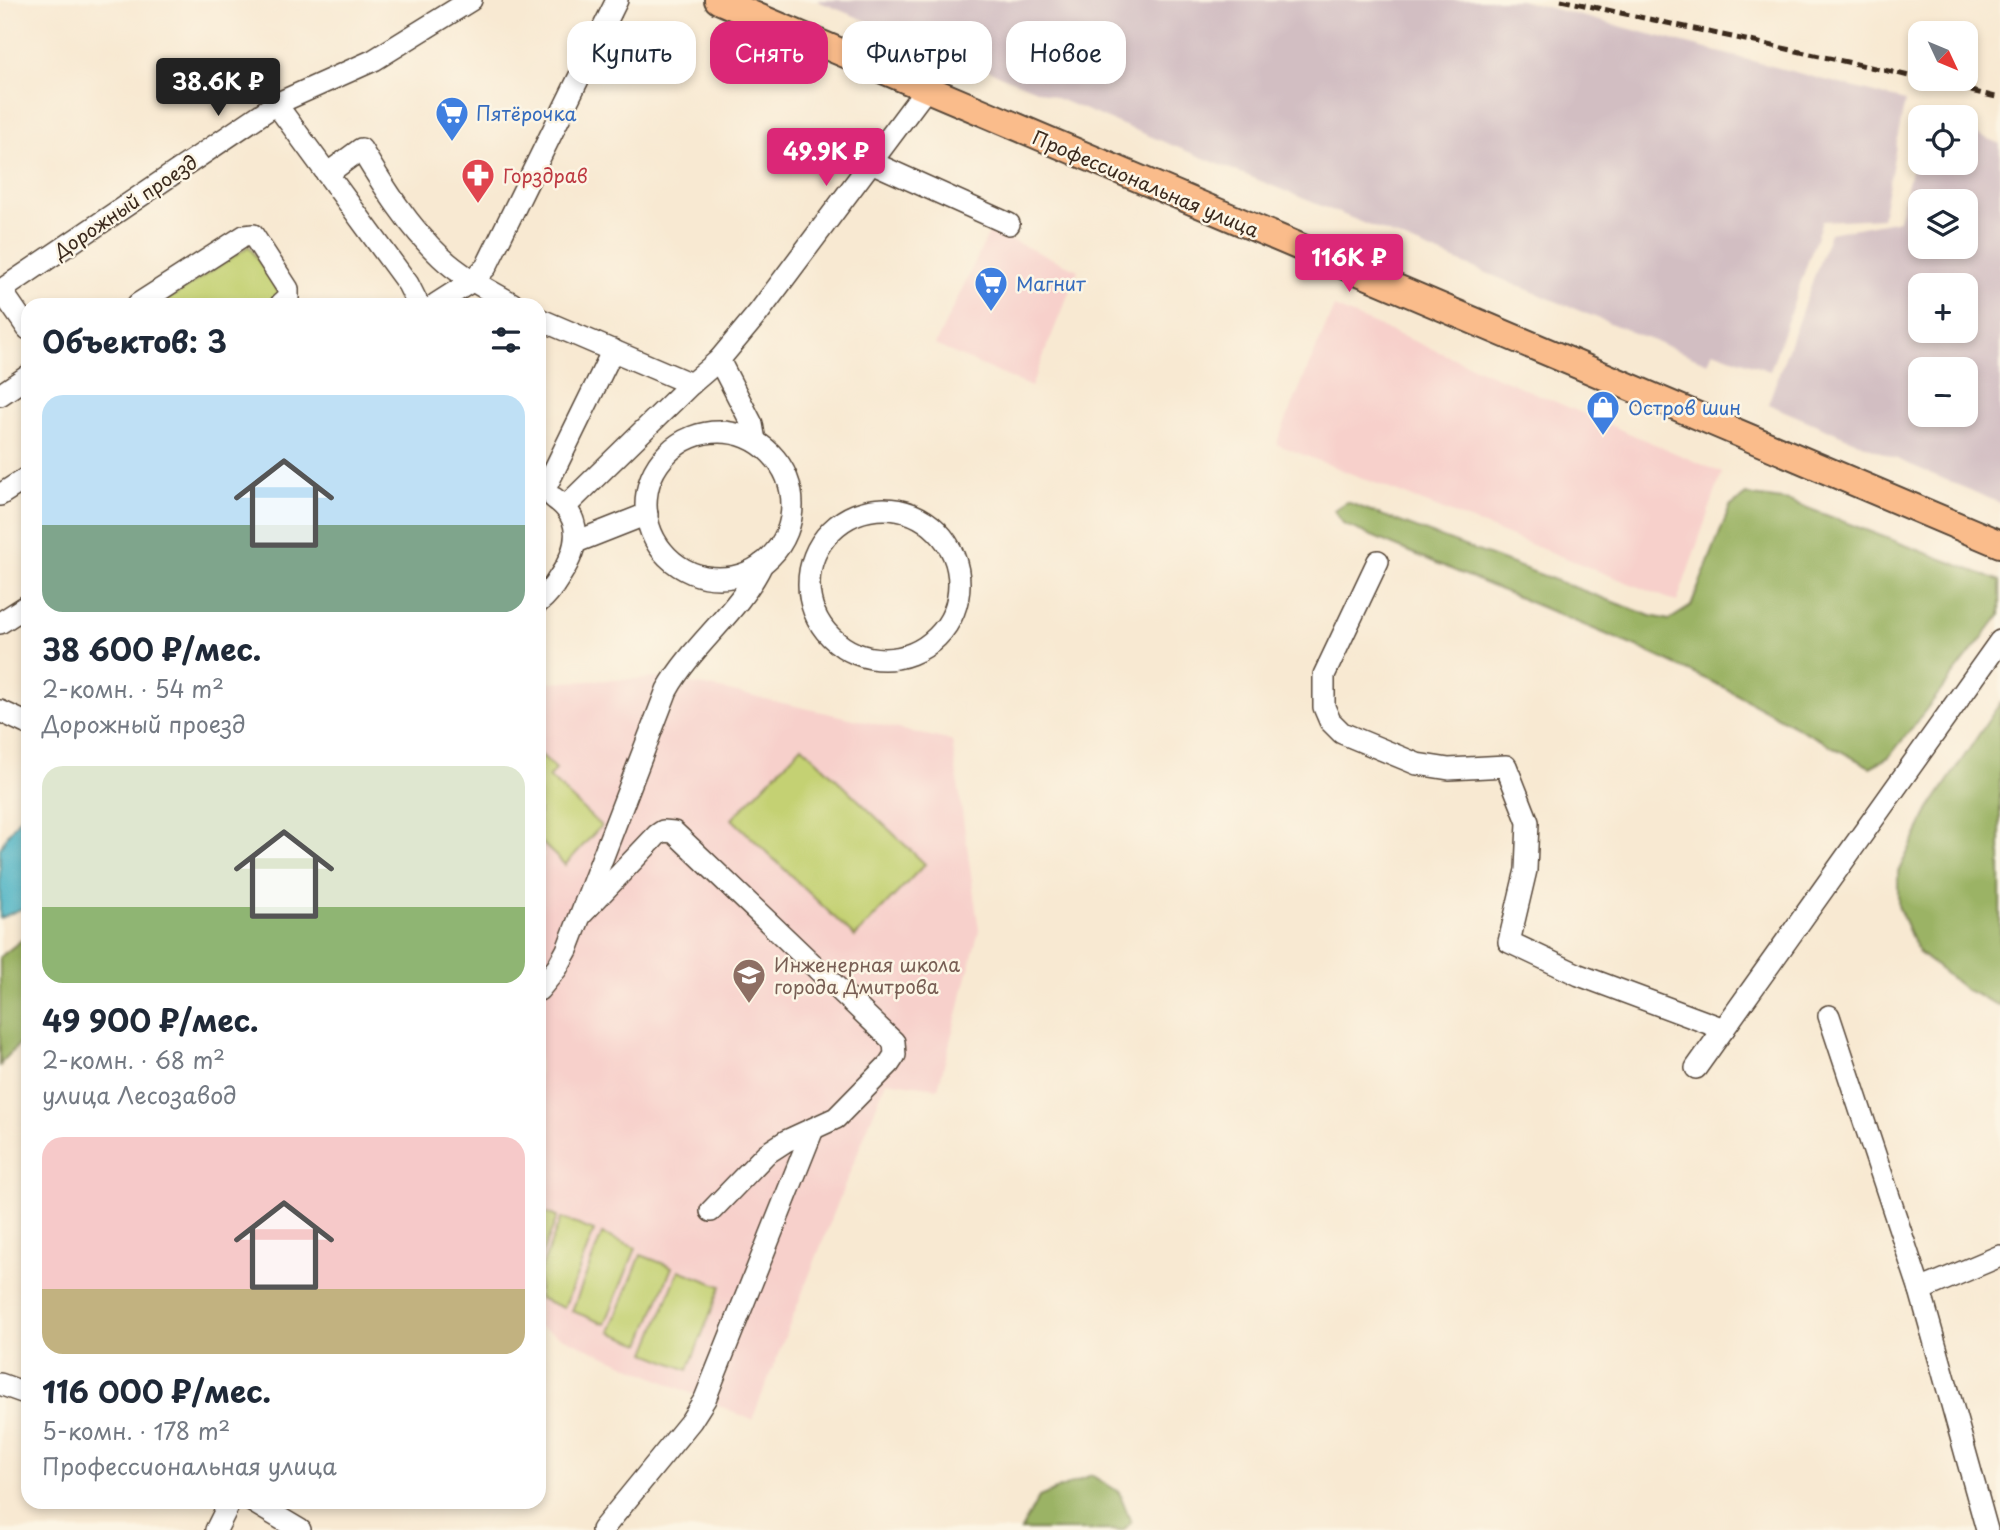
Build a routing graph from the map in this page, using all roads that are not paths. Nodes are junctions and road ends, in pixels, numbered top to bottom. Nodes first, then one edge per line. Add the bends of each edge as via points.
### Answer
1 (471, 0) edge
2 (617, 0) edge
3 (718, 0) edge
4 (926, 89) junction
5 (276, 104) junction
6 (871, 162) junction
7 (327, 174) junction
8 (1009, 224) dead end
9 (472, 281) junction
10 (1, 291) edge
11 (147, 298) edge
12 (288, 298) edge
13 (415, 298) edge
14 (445, 298) edge
15 (502, 298) edge
16 (21, 319) edge
17 (546, 322) edge
18 (613, 350) junction
19 (719, 360) junction
20 (21, 381) edge
21 (691, 384) junction
22 (0, 395) edge
23 (755, 440) junction
24 (21, 482) edge
25 (546, 483) edge
26 (546, 494) edge
27 (0, 495) edge
28 (566, 506) junction
29 (647, 514) junction
30 (785, 538) junction
31 (576, 542) junction
32 (2000, 544) edge
33 (816, 556) junction
34 (1378, 561) dead end
35 (762, 564) junction
36 (546, 597) edge
37 (21, 610) edge
38 (0, 623) edge
39 (2000, 641) edge
40 (0, 711) edge
41 (21, 721) edge
42 (580, 915) junction
43 (546, 982) edge
44 (1829, 1016) dead end
45 (1724, 1029) junction
46 (1696, 1068) dead end
47 (813, 1129) junction
48 (711, 1211) dead end
49 (2000, 1256) edge
50 (1920, 1290) junction
51 (0, 1384) edge
52 (21, 1392) edge
53 (226, 1509) edge
54 (265, 1509) edge
55 (216, 1530) edge
56 (300, 1530) edge
57 (603, 1530) edge
58 (1987, 1530) edge

1 - 5 street, Дорожный проезд via 374,60
2 - 9 street via 485,267
3 - 4 main road, Профессиональная улица
4 - 6 street
4 - 32 main road, Профессиональная улица
5 - 7 street
5 - 10 street, Дорожный проезд
6 - 8 street
6 - 19 street
7 - 9 street via 360,149 412,227 442,259
7 - 13 street
9 - 14 street
9 - 15 street
10 - 16 street
11 - 12 street via 244,236 253,235 288,289
17 - 18 street
18 - 21 street
18 - 25 street
19 - 21 street
19 - 23 street via 752,424
20 - 22 street
21 - 28 street
23 - 29 street via 728,432 699,434 669,451 650,478
23 - 30 street via 774,456 790,488 792,511
24 - 27 street
26 - 28 street
28 - 31 street via 575,524
29 - 31 street
29 - 35 street via 649,529 662,552 685,571 710,578 735,577
30 - 33 street
30 - 35 street
31 - 36 street via 571,559
33 - 33 street via 810,571 811,603 829,636 863,656 891,659 915,653 937,638 958,602 958,564 941,534 918,515 882,508 852,515 830,530
34 - 45 street via 1324,676 1324,707 1330,721 1342,733 1417,764 1449,769 1506,766 1528,822 1526,870 1508,942 1579,975
35 - 42 street via 745,594 686,661 667,690
37 - 38 street
39 - 45 street
40 - 41 street
42 - 43 street via 563,959
42 - 47 street via 657,835 669,830 678,835 894,1042 895,1055 889,1064 841,1114
44 - 50 street
45 - 46 street
47 - 48 street via 773,1148
47 - 57 street via 705,1399
49 - 50 street
50 - 58 street
51 - 52 street
53 - 55 street
54 - 56 street

